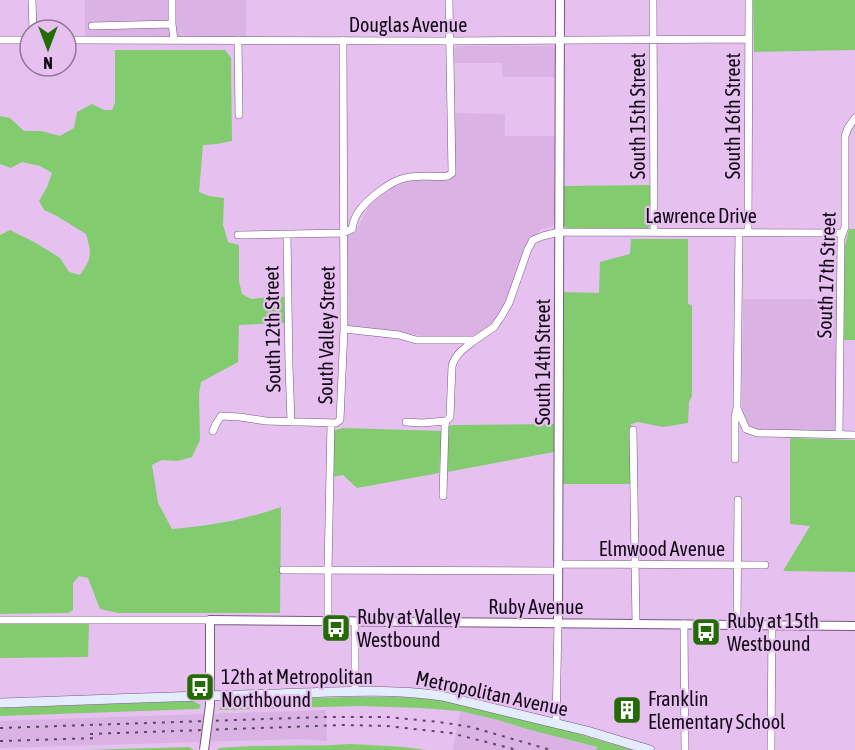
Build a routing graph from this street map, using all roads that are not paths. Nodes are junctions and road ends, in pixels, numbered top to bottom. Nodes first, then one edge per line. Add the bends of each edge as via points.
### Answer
1 (32, 0) edge
2 (172, 0) edge
3 (449, 0) edge
4 (560, 0) edge
5 (653, 0) edge
6 (749, 0) edge
7 (33, 18) edge
8 (172, 24) junction
9 (92, 26) dead end
10 (653, 39) junction
11 (749, 39) junction
12 (0, 40) edge
13 (18, 40) edge
14 (78, 40) edge
15 (174, 40) junction
16 (238, 40) junction
17 (343, 40) junction
18 (560, 40) junction
19 (450, 41) junction
20 (239, 115) dead end
21 (855, 118) edge
22 (559, 232) junction
23 (654, 232) junction
24 (739, 232) junction
25 (748, 232) junction
26 (343, 233) junction
27 (843, 233) junction
28 (238, 235) dead end
29 (287, 235) junction
30 (344, 329) junction
31 (475, 340) junction
32 (737, 408) junction
33 (446, 421) junction
34 (291, 422) junction
35 (406, 422) dead end
36 (331, 423) junction
37 (633, 430) dead end
38 (213, 431) dead end
39 (839, 435) junction
40 (855, 435) edge
41 (735, 459) dead end
42 (443, 496) dead end
43 (738, 500) dead end
44 (635, 564) junction
45 (737, 565) junction
46 (765, 565) dead end
47 (558, 568) junction
48 (283, 570) dead end
49 (328, 570) junction
50 (0, 620) edge
51 (210, 620) junction
52 (328, 622) junction
53 (355, 622) junction
54 (558, 622) junction
55 (636, 624) junction
56 (684, 624) junction
57 (737, 624) junction
58 (772, 625) junction
59 (855, 626) edge
60 (355, 692) junction
61 (210, 700) junction
62 (0, 703) edge
63 (556, 724) junction
64 (204, 750) edge
65 (650, 750) edge
66 (685, 750) edge
67 (771, 750) edge

1 - 7 street
2 - 8 street
3 - 19 street
4 - 18 street, South 14th Street
5 - 10 street, South 15th Street
6 - 11 street, South 16th Street
8 - 9 street
8 - 15 street
10 - 11 street, Douglas Avenue
10 - 18 street, Douglas Avenue
10 - 23 street, South 15th Street
11 - 25 street, South 16th Street
12 - 13 street
14 - 15 street, Douglas Avenue
15 - 16 street, Douglas Avenue
16 - 17 street, Douglas Avenue
16 - 20 street
17 - 19 street, Douglas Avenue
17 - 26 street, South Valley Street
18 - 19 street, Douglas Avenue
18 - 22 street, South 14th Street
19 - 26 street via 452,173 393,182 367,201 358,211 352,229
21 - 27 street, South 17th Street via 845,136
22 - 23 street, Lawrence Drive
22 - 31 street via 533,240 501,317
22 - 47 street, South 14th Street
23 - 24 street, Lawrence Drive
24 - 25 street, Lawrence Drive
24 - 32 street
25 - 27 street, Lawrence Drive
26 - 29 street
26 - 30 street, South Valley Street
27 - 39 street, South 17th Street
28 - 29 street
29 - 34 street, South 12th Street
30 - 31 street via 416,340
30 - 36 street, South Valley Street via 340,418
31 - 33 street via 454,360 450,417
32 - 39 street via 746,429 757,433
32 - 41 street
33 - 35 street
33 - 42 street
34 - 36 street
34 - 38 street via 221,416
36 - 49 street, South Valley Street
37 - 44 street
39 - 40 street
43 - 45 street
44 - 45 street, Elmwood Avenue
44 - 47 street, Elmwood Avenue
44 - 55 street
45 - 46 street, Elmwood Avenue
45 - 57 street
47 - 49 street, Elmwood Avenue
47 - 54 street, South 14th Street
48 - 49 street
49 - 52 street, South Valley Street
50 - 51 street, Ruby Avenue
51 - 52 street, Ruby Avenue
51 - 61 street
52 - 53 street, Ruby Avenue
53 - 54 street, Ruby Avenue
53 - 60 street
54 - 55 street, Ruby Avenue
54 - 63 street, South 14th Street
55 - 56 street, Ruby Avenue
56 - 57 street, Ruby Avenue
56 - 66 street
57 - 58 street, Ruby Avenue
58 - 59 street, Ruby Avenue
58 - 67 street
60 - 61 main road, Metropolitan Avenue
60 - 63 main road, Metropolitan Avenue via 442,696
61 - 62 main road, Metropolitan Avenue
61 - 64 street, bridge
63 - 65 main road, Metropolitan Avenue

